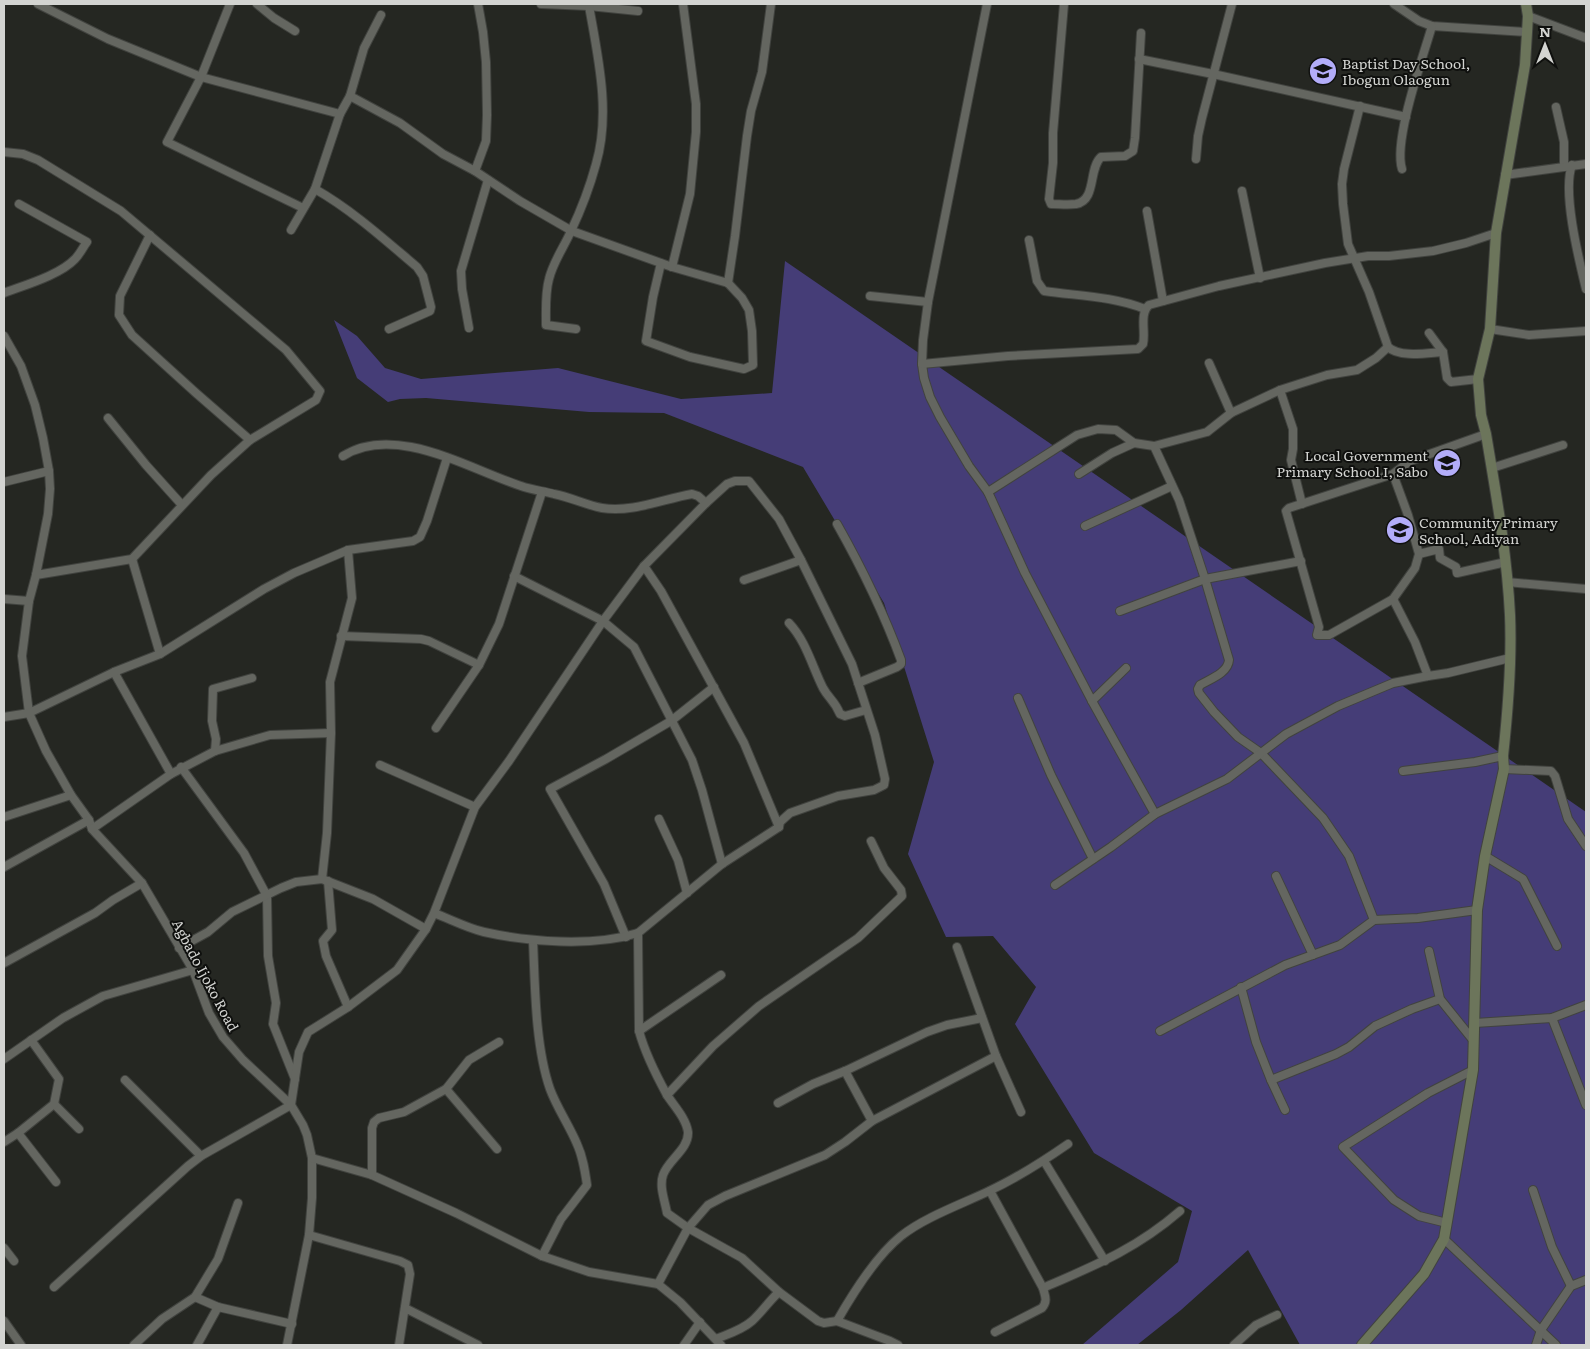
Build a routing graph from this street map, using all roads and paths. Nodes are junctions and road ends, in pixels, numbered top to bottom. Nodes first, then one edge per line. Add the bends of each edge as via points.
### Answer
1 (38, 4) edge
2 (230, 4) edge
3 (257, 4) edge
4 (478, 4) edge
5 (541, 4) edge
6 (683, 4) edge
7 (771, 4) edge
8 (987, 4) edge
9 (1064, 4) edge
10 (1232, 4) edge
11 (1395, 4) edge
12 (1526, 4) edge
13 (589, 6) junction
14 (638, 11) dead end
15 (381, 15) dead end
16 (1528, 16) junction
17 (1432, 26) junction
18 (295, 31) dead end
19 (1527, 32) junction
20 (1142, 33) dead end
21 (1586, 38) edge
22 (1139, 59) junction
23 (1213, 74) junction
24 (201, 77) junction
25 (350, 96) junction
26 (1360, 106) junction
27 (1556, 106) dead end
28 (340, 114) junction
29 (1406, 117) junction
30 (4, 152) edge
31 (1196, 160) dead end
32 (1586, 164) edge
33 (1568, 166) junction
34 (1402, 169) dead end
35 (474, 171) junction
36 (1504, 175) junction
37 (488, 180) junction
38 (315, 189) junction
39 (1242, 191) dead end
40 (19, 204) dead end
41 (303, 208) junction
42 (1147, 211) dead end
43 (291, 230) dead end
44 (572, 231) junction
45 (1496, 233) junction
46 (150, 235) junction
47 (1030, 240) dead end
48 (1355, 259) junction
49 (661, 263) junction
50 (672, 267) junction
51 (1260, 278) junction
52 (728, 283) junction
53 (1586, 289) edge
54 (4, 294) edge
55 (870, 296) dead end
56 (1162, 301) junction
57 (928, 302) junction
58 (1145, 309) junction
59 (469, 328) dead end
60 (1490, 328) junction
61 (389, 329) dead end
62 (576, 329) dead end
63 (1586, 331) edge
64 (1429, 333) dead end
65 (4, 336) edge
66 (1388, 346) junction
67 (1443, 352) junction
68 (1209, 363) dead end
69 (922, 364) junction
70 (1478, 380) junction
71 (1280, 390) junction
72 (1231, 413) junction
73 (108, 418) dead end
74 (1486, 434) junction
75 (250, 440) junction
76 (1134, 443) junction
77 (1563, 445) dead end
78 (1154, 446) junction
79 (343, 456) dead end
80 (447, 458) junction
81 (1492, 468) junction
82 (49, 471) junction
83 (1079, 474) dead end
84 (1392, 474) junction
85 (4, 482) edge
86 (1172, 486) junction
87 (542, 492) junction
88 (988, 492) junction
89 (706, 503) junction
90 (1302, 504) junction
91 (182, 505) junction
92 (837, 524) dead end
93 (1085, 526) dead end
94 (348, 550) junction
95 (1420, 554) junction
96 (132, 559) junction
97 (802, 560) junction
98 (1301, 562) junction
99 (1506, 562) junction
100 (644, 566) junction
101 (36, 575) junction
102 (514, 576) junction
103 (1205, 579) junction
104 (744, 580) dead end
105 (1507, 582) junction
106 (1586, 589) edge
107 (4, 599) edge
108 (1393, 599) junction
109 (29, 601) junction
110 (1120, 611) dead end
111 (603, 621) junction
112 (789, 623) dead end
113 (342, 636) junction
114 (160, 654) junction
115 (1510, 658) junction
116 (479, 665) junction
117 (1126, 668) dead end
118 (114, 672) junction
119 (1428, 676) junction
120 (252, 678) dead end
121 (858, 683) junction
122 (714, 687) junction
123 (1018, 698) dead end
124 (1092, 701) junction
125 (866, 710) junction
126 (29, 713) junction
127 (4, 716) edge
128 (671, 721) junction
129 (436, 728) dead end
130 (331, 733) junction
131 (215, 751) junction
132 (1261, 753) junction
133 (1504, 756) junction
134 (380, 766) dead end
135 (181, 768) junction
136 (1504, 769) junction
137 (1403, 770) dead end
138 (171, 774) junction
139 (71, 795) junction
140 (475, 807) junction
141 (1155, 814) junction
142 (4, 817) edge
143 (659, 819) dead end
144 (89, 820) junction
145 (779, 827) junction
146 (92, 829) junction
147 (871, 841) dead end
148 (1586, 846) edge
149 (1486, 856) junction
150 (1093, 859) junction
151 (722, 864) junction
152 (4, 867) edge
153 (1276, 876) dead end
154 (325, 880) junction
155 (142, 883) junction
156 (1055, 884) dead end
157 (687, 893) junction
158 (267, 896) junction
159 (1477, 910) junction
160 (434, 913) junction
161 (1374, 920) junction
162 (426, 929) junction
163 (638, 933) junction
164 (626, 937) junction
165 (533, 940) junction
166 (1557, 946) dead end
167 (957, 947) dead end
168 (178, 948) junction
169 (1429, 951) dead end
170 (1313, 955) junction
171 (4, 963) edge
172 (192, 970) junction
173 (720, 974) dead end
174 (1242, 987) junction
175 (1440, 999) junction
176 (1586, 1006) edge
177 (348, 1007) junction
178 (982, 1018) junction
179 (1552, 1018) junction
180 (1475, 1023) junction
181 (639, 1031) junction
182 (1160, 1031) dead end
183 (31, 1040) junction
184 (1473, 1040) junction
185 (499, 1042) dead end
186 (996, 1056) junction
187 (4, 1059) edge
188 (1473, 1070) junction
189 (846, 1071) junction
190 (295, 1079) junction
191 (126, 1080) dead end
192 (1271, 1080) junction
193 (446, 1089) junction
194 (667, 1095) junction
195 (778, 1102) dead end
196 (54, 1104) junction
197 (290, 1105) junction
198 (1586, 1105) edge
199 (1285, 1110) dead end
200 (1021, 1112) dead end
201 (872, 1121) junction
202 (79, 1129) dead end
203 (18, 1133) junction
204 (4, 1142) edge
205 (1068, 1144) dead end
206 (497, 1149) dead end
207 (201, 1156) junction
208 (312, 1158) junction
209 (1044, 1161) junction
210 (372, 1175) junction
211 (56, 1182) dead end
212 (1533, 1190) dead end
213 (990, 1191) junction
214 (238, 1203) dead end
215 (1180, 1210) dead end
216 (1447, 1223) junction
217 (688, 1228) junction
218 (308, 1235) junction
219 (1444, 1239) junction
220 (4, 1248) edge
221 (542, 1256) junction
222 (14, 1261) dead end
223 (1105, 1262) junction
224 (1586, 1280) edge
225 (658, 1284) junction
226 (1571, 1286) junction
227 (54, 1287) dead end
228 (1043, 1288) junction
229 (780, 1292) junction
230 (194, 1297) junction
231 (218, 1306) junction
232 (405, 1308) junction
233 (1277, 1315) dead end
234 (4, 1321) edge
235 (837, 1321) junction
236 (700, 1322) junction
237 (292, 1324) junction
238 (1541, 1330) junction
239 (994, 1332) dead end
240 (718, 1342) edge
241 (21, 1345) edge
242 (134, 1345) edge
243 (197, 1345) edge
244 (287, 1345) edge
245 (399, 1345) edge
246 (478, 1345) edge
247 (684, 1345) edge
248 (898, 1345) edge
249 (1234, 1345) edge
250 (1362, 1345) edge
251 (1536, 1345) edge
252 (1556, 1345) edge

1 - 24 street via 108,39
2 - 24 street
3 - 18 street
4 - 35 street via 486,62 487,115 486,141
5 - 13 street
6 - 50 street via 696,104 696,132 690,194
7 - 52 street via 762,72 751,110
8 - 57 street
9 - 22 street via 1053,133 1051,204 1085,201 1097,161 1101,157 1125,156 1133,151
10 - 23 street
11 - 17 street
12 - 16 main road
13 - 14 street
13 - 44 street via 601,78 601,142 597,163
15 - 25 street via 364,48
16 - 19 main road
16 - 21 street
17 - 19 street
17 - 29 street
19 - 36 main road via 1525,65
20 - 22 street
22 - 23 street
23 - 26 street
23 - 31 street via 1198,136
24 - 28 street
24 - 41 street via 167,142
25 - 28 street
25 - 35 street via 400,122 443,154
26 - 29 street
26 - 48 street via 1342,184 1348,244
27 - 33 street
28 - 38 street
29 - 34 street via 1399,160
30 - 46 street via 38,160 121,211
32 - 33 street
33 - 36 street
33 - 53 street via 1568,200
35 - 37 street
36 - 45 main road
37 - 44 street
37 - 59 street via 461,271
38 - 41 street
38 - 61 street via 352,214 417,267 423,276 430,311
39 - 51 street
40 - 54 street via 87,242 75,259 62,268
41 - 43 street
42 - 56 street
44 - 49 street
44 - 62 street via 548,281 546,325
45 - 48 street via 1433,251
45 - 60 main road
46 - 75 street via 120,296 119,315 132,335
46 - 75 street via 286,350 320,391 316,400
47 - 58 street via 1037,280 1044,292 1108,298
48 - 51 street
48 - 66 street
49 - 50 street
49 - 52 street via 646,341 690,357 744,369 753,365 754,358 748,310
50 - 52 street
51 - 56 street
55 - 57 street
56 - 58 street
57 - 69 street
58 - 69 street via 1143,344 1138,348
60 - 63 street via 1529,335
60 - 70 main road
64 - 67 street
65 - 82 street, Agbado Ijoko Road via 21,366 35,405
66 - 67 street via 1393,351 1405,353
66 - 71 street via 1357,370 1327,375
67 - 70 street via 1447,378 1451,382
68 - 72 street
69 - 88 street via 924,378 940,417
70 - 74 main road
71 - 72 street
71 - 90 street via 1293,428 1290,460
72 - 78 street via 1207,432
73 - 91 street
74 - 81 main road
74 - 84 street via 1410,461
75 - 91 street
76 - 78 street
76 - 83 street
76 - 88 street via 1116,430 1098,429 1077,435
77 - 81 street
78 - 86 street
79 - 80 street via 360,447 385,444
80 - 87 street
80 - 94 street via 420,537 413,541
81 - 99 main road
82 - 85 street
82 - 101 street, Agbado Ijoko Road via 48,514
84 - 90 street
84 - 95 street
86 - 93 street
86 - 103 street
87 - 89 street via 612,509 633,508 692,494
87 - 102 street
88 - 124 street
89 - 97 street via 727,484 749,481 779,519
89 - 100 street
90 - 98 street via 1286,511
91 - 96 street
92 - 121 street via 864,573 901,660 896,667
94 - 113 street via 352,598
94 - 114 street via 281,580
95 - 99 street via 1439,549 1440,558 1456,567 1457,573
95 - 108 street via 1415,568
96 - 101 street
96 - 114 street
97 - 104 street
97 - 121 street
98 - 103 street
98 - 108 street via 1319,627 1317,635 1329,635
99 - 105 main road
100 - 111 street
100 - 122 street
101 - 109 street, Agbado Ijoko Road
102 - 111 street
102 - 116 street via 499,624
103 - 110 street
103 - 132 street via 1229,660 1225,670 1200,685 1199,693 1238,737
105 - 106 street
105 - 115 main road
107 - 109 street
108 - 119 street
109 - 126 street, Agbado Ijoko Road via 22,656
111 - 128 street via 634,647
111 - 140 street
112 - 125 street via 798,633 825,691 840,714 845,716
113 - 116 street via 421,639
113 - 130 street via 330,682
114 - 118 street
115 - 119 street
115 - 133 main road
116 - 129 street
117 - 124 street
118 - 126 street
118 - 138 street
119 - 132 street via 1386,685 1338,706 1286,734
120 - 131 street via 213,689
121 - 125 street
122 - 128 street
122 - 145 street via 748,751
123 - 150 street via 1051,775
124 - 141 street
125 - 145 street via 875,734 884,784 874,790 838,796 790,813
126 - 127 street
126 - 139 street, Agbado Ijoko Road
128 - 151 street via 698,775
128 - 164 street via 550,789 604,884
130 - 131 street via 270,734
130 - 154 street
131 - 135 street
132 - 141 street via 1227,779
132 - 161 street via 1322,818 1349,856
133 - 136 main road
133 - 137 street
134 - 140 street
135 - 138 street
135 - 158 street via 244,853
136 - 148 street via 1551,771 1556,776 1568,819
136 - 149 main road
138 - 146 street
139 - 142 street
139 - 144 street, Agbado Ijoko Road
140 - 160 street
141 - 150 street
143 - 157 street via 678,860
144 - 146 street, Agbado Ijoko Road
144 - 152 street
145 - 151 street
146 - 155 street, Agbado Ijoko Road
147 - 194 street via 902,896 858,938 759,1006 713,1046
149 - 159 main road
149 - 166 street via 1523,879
150 - 156 street
151 - 157 street
153 - 170 street
154 - 158 street via 296,882
154 - 162 street via 373,900
154 - 177 street via 332,930 323,941 326,956
155 - 168 street, Agbado Ijoko Road
155 - 171 street
157 - 163 street
158 - 168 street via 232,912 208,932
158 - 190 street via 268,956 276,1003 273,1024
159 - 161 street
159 - 180 main road
160 - 162 street
160 - 165 street via 483,932
161 - 170 street via 1340,945
162 - 177 street via 397,970
163 - 164 street
163 - 181 street
164 - 165 street via 577,942
165 - 221 street via 536,996 550,1089 577,1145 587,1185 561,1219
167 - 178 street
168 - 172 street, Agbado Ijoko Road
169 - 175 street
170 - 174 street
172 - 183 street via 103,996
172 - 197 street, Agbado Ijoko Road via 209,1013 224,1037
173 - 181 street
174 - 182 street
174 - 192 street via 1256,1042
175 - 184 street
175 - 192 street via 1375,1026 1336,1054
176 - 179 street
177 - 190 street via 308,1032 299,1052
178 - 186 street
178 - 189 street via 927,1032
179 - 180 street
179 - 198 street
180 - 184 main road
181 - 194 street
183 - 187 street
183 - 196 street via 59,1079
184 - 188 main road
185 - 193 street via 468,1060
186 - 200 street
186 - 201 street
188 - 216 main road
188 - 216 street via 1428,1092 1343,1147 1394,1200 1419,1216
189 - 195 street
189 - 201 street
190 - 197 street
191 - 207 street
192 - 199 street
193 - 206 street
193 - 210 street via 404,1112 374,1122
194 - 217 street via 687,1125 688,1135 663,1174 662,1188 667,1213
196 - 202 street
196 - 203 street
197 - 207 street
197 - 208 street, Agbado Ijoko Road via 308,1135
201 - 217 street via 825,1155 708,1205
203 - 204 street
203 - 211 street
205 - 209 street
207 - 227 street
208 - 210 street
208 - 218 street, Agbado Ijoko Road
209 - 213 street
209 - 223 street
210 - 221 street
212 - 226 street via 1552,1247
213 - 228 street
213 - 235 street via 901,1236 853,1294
214 - 230 street via 218,1259
215 - 223 street via 1148,1236
216 - 219 main road
217 - 225 street
217 - 229 street via 742,1258
218 - 232 street via 408,1265 410,1274
218 - 237 street, Agbado Ijoko Road
219 - 238 street
219 - 250 main road via 1424,1274
220 - 222 street
221 - 225 street via 589,1272
223 - 228 street
224 - 226 street
225 - 236 street
226 - 238 street
228 - 239 street via 1046,1304 1042,1308
229 - 235 street via 818,1321
229 - 240 street via 750,1323
230 - 231 street
230 - 242 street via 162,1319
231 - 237 street
231 - 243 street
232 - 245 street
232 - 246 street
233 - 249 street via 1256,1325
234 - 241 street
235 - 248 street
236 - 240 street
236 - 247 street
237 - 244 street, Agbado Ijoko Road
238 - 251 street
238 - 252 street

